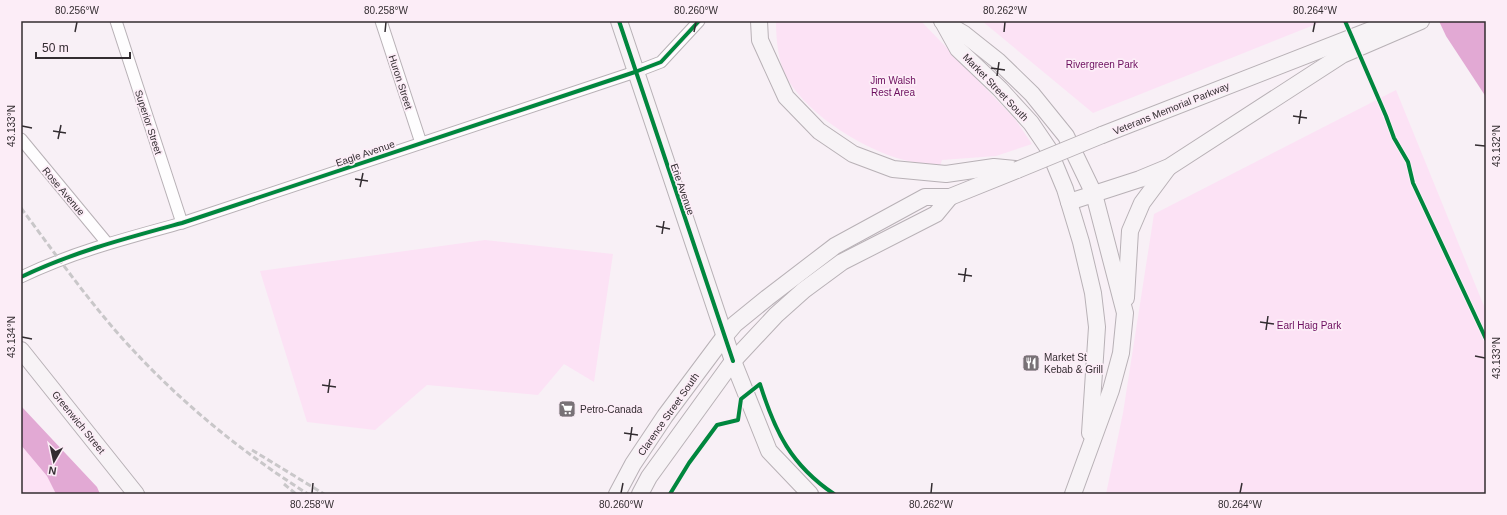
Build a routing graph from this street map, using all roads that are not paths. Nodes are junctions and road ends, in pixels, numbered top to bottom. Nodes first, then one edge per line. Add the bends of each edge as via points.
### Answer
1 (116, 21) edge
2 (381, 21) edge
3 (619, 21) edge
4 (699, 21) edge
5 (759, 21) edge
6 (1394, 21) edge
7 (1421, 21) edge
8 (943, 22) edge
9 (1340, 49) junction
10 (635, 72) junction
11 (21, 139) edge
12 (421, 143) junction
13 (1169, 167) junction
14 (1017, 170) junction
15 (1094, 194) junction
16 (950, 197) junction
17 (1069, 202) junction
18 (182, 223) junction
19 (107, 243) junction
20 (21, 277) edge
21 (1125, 313) junction
22 (724, 336) junction
23 (21, 350) edge
24 (733, 361) junction
25 (1090, 446) junction
26 (136, 494) edge
27 (618, 494) edge
28 (640, 494) edge
29 (810, 494) edge
30 (1073, 494) edge

1 - 18 street, Superior Street
2 - 12 street, Huron Street
3 - 10 main road, Erie Avenue
4 - 10 street, Eagle Avenue via 661,62
5 - 14 main road via 760,40 786,97 819,131 853,154 892,168 946,174 994,167
6 - 9 main road, Veterans Memorial Parkway
7 - 9 main road, Veterans Memorial Parkway
8 - 15 main road, Market Street South via 964,34 1032,94 1066,136
8 - 17 main road, Market Street South via 958,49 1031,123 1048,148
9 - 13 main road
9 - 14 main road, Veterans Memorial Parkway, bridge via 1102,134
10 - 12 street, Eagle Avenue
10 - 22 main road, Erie Avenue
11 - 19 street, Rose Avenue
12 - 18 street, Eagle Avenue
13 - 15 main road via 1140,180
13 - 21 main road via 1142,203 1130,231
14 - 16 main road, Veterans Memorial Parkway
15 - 17 main road
15 - 21 main road, Market Street South
16 - 22 main road, Veterans Memorial Parkway via 925,197 835,246 766,298
16 - 24 main road, Veterans Memorial Parkway via 936,214 842,262 804,290 776,315
17 - 25 main road, Market Street South via 1093,293 1097,327
18 - 19 street, Eagle Avenue
19 - 20 street, Eagle Avenue
21 - 25 main road, Market Street South via 1121,353 1112,390
22 - 24 main road, Erie Avenue
22 - 27 main road, Clarence Street South via 664,416 633,464
23 - 26 main road, Greenwich Street
24 - 28 main road, Clarence Street South via 649,477
24 - 29 main road, Erie Avenue via 768,451
25 - 30 main road, Market Street South

